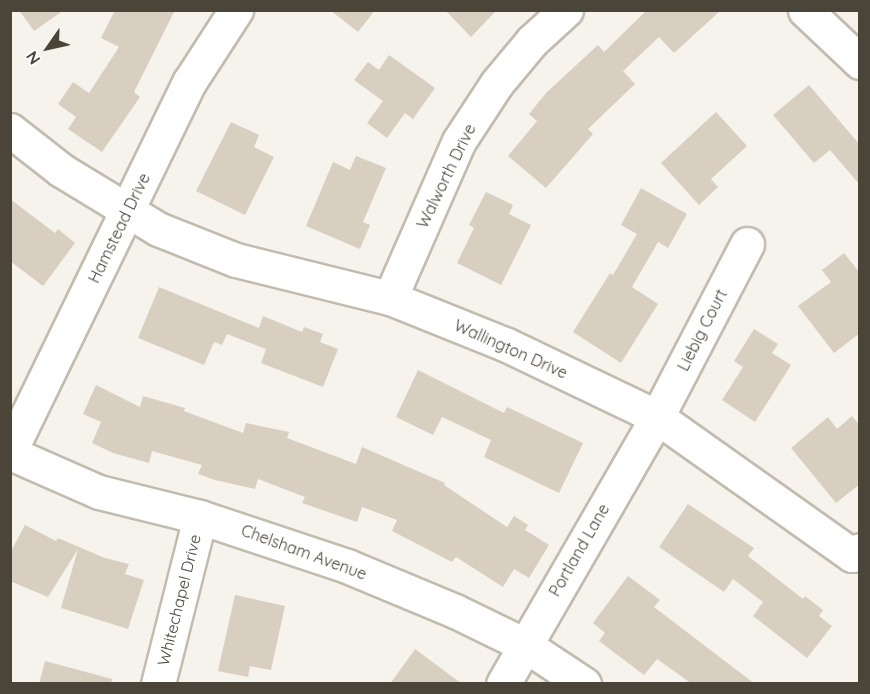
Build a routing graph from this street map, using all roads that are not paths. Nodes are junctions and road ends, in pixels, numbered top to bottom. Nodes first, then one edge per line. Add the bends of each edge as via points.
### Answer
1 (236, 10) edge
2 (566, 10) edge
3 (805, 10) edge
4 (860, 62) edge
5 (10, 130) edge
6 (128, 209) junction
7 (747, 244) dead end
8 (390, 298) junction
9 (657, 417) junction
10 (10, 452) edge
11 (200, 517) junction
12 (860, 550) edge
13 (525, 645) junction
14 (158, 684) edge
15 (503, 684) edge
16 (584, 684) edge

1 - 6 street, Hamstead Drive via 190,81
2 - 8 street, Walworth Drive via 532,41 497,82 459,141
3 - 4 street
5 - 6 street, Wallington Drive via 61,170
6 - 8 street, Wallington Drive via 158,229 236,260
6 - 10 street, Hamstead Drive
7 - 9 street, Liebig Court
8 - 9 street, Wallington Drive via 507,345
9 - 12 street, Wallington Drive via 852,555
9 - 13 street, Portland Lane
10 - 11 street, Chelsham Avenue via 99,492
11 - 13 street, Chelsham Avenue via 347,566
11 - 14 street, Whitechapel Drive
13 - 15 street, Portland Lane
13 - 16 street, Chelsham Avenue

